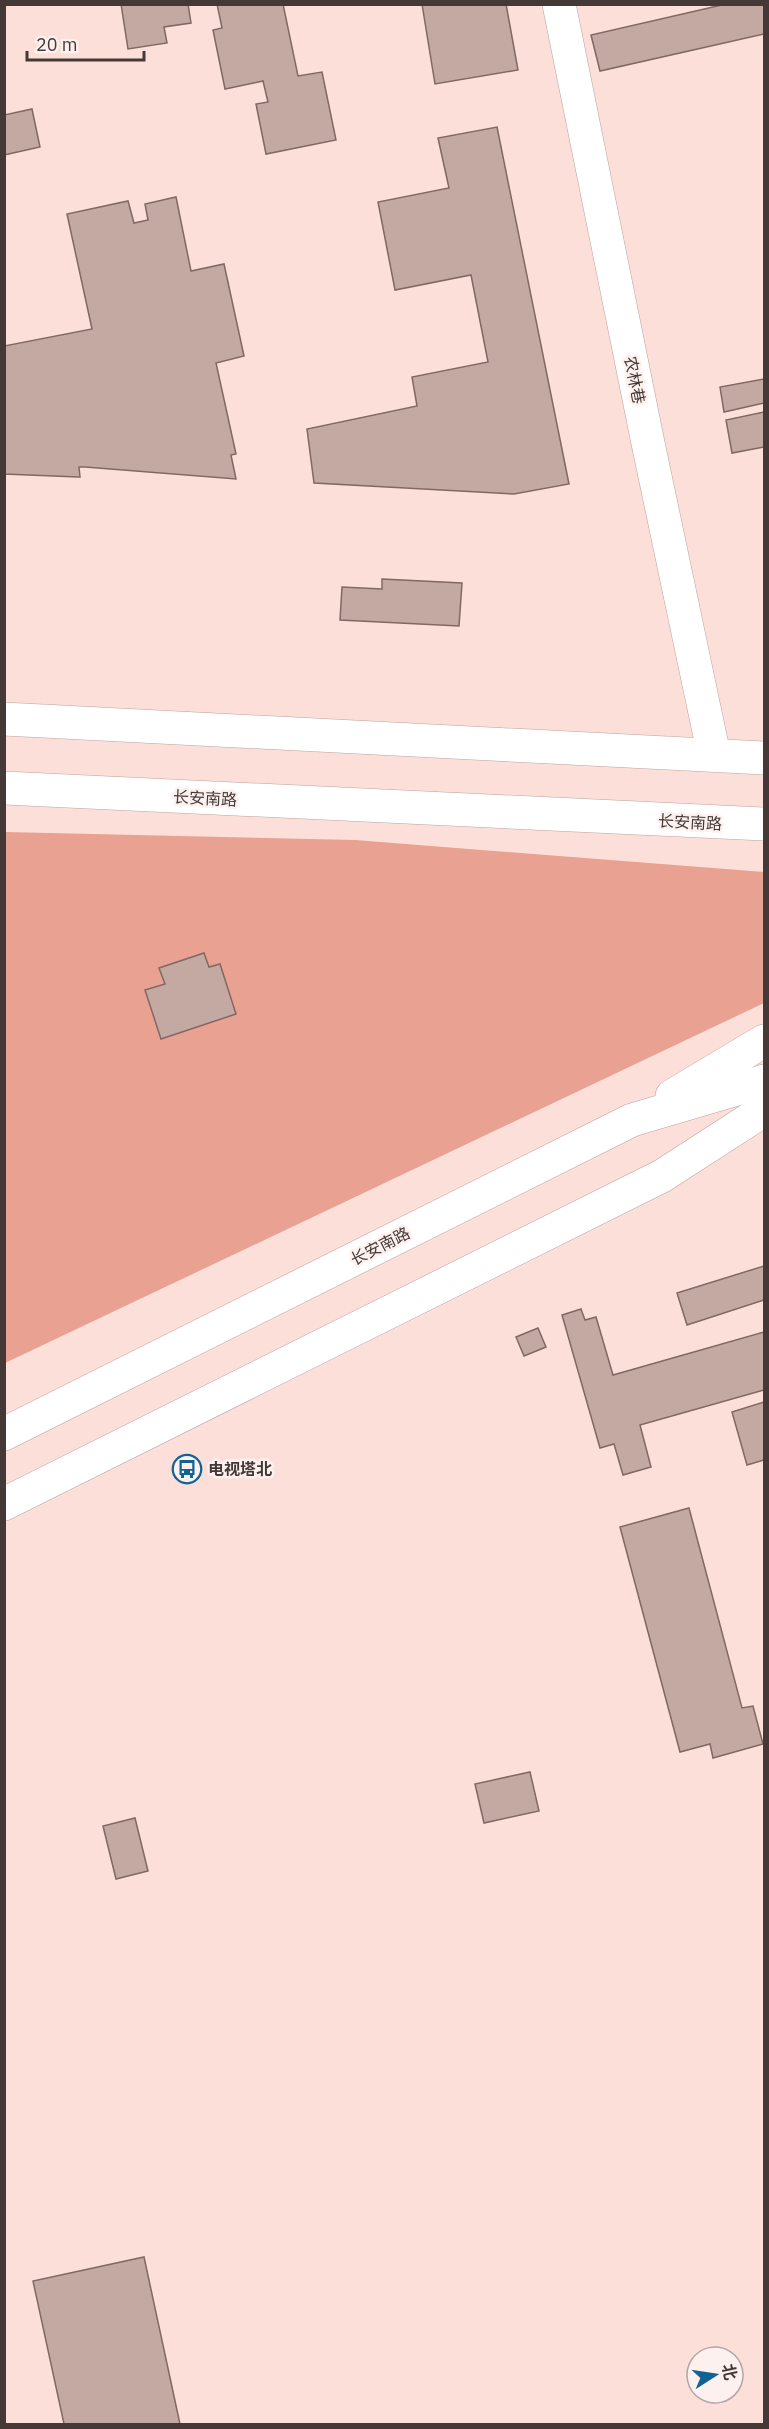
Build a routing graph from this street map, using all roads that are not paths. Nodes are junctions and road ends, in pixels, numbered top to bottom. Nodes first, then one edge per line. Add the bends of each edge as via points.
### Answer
1 (559, 4) edge
2 (4, 719) edge
3 (714, 755) junction
4 (765, 758) edge
5 (4, 788) edge
6 (765, 824) edge
7 (765, 1041) edge
8 (765, 1081) edge
9 (765, 1110) edge
10 (632, 1120) junction
11 (4, 1434) edge
12 (42, 1485) junction
13 (4, 1504) edge
14 (4, 1516) edge

1 - 3 main road, 农林巷
2 - 3 main road
3 - 4 main road
5 - 6 main road, 长安南路
7 - 10 main road
8 - 10 main road, 长安南路
9 - 12 main road via 662,1176
10 - 11 main road, 长安南路
12 - 13 main road
12 - 14 main road

